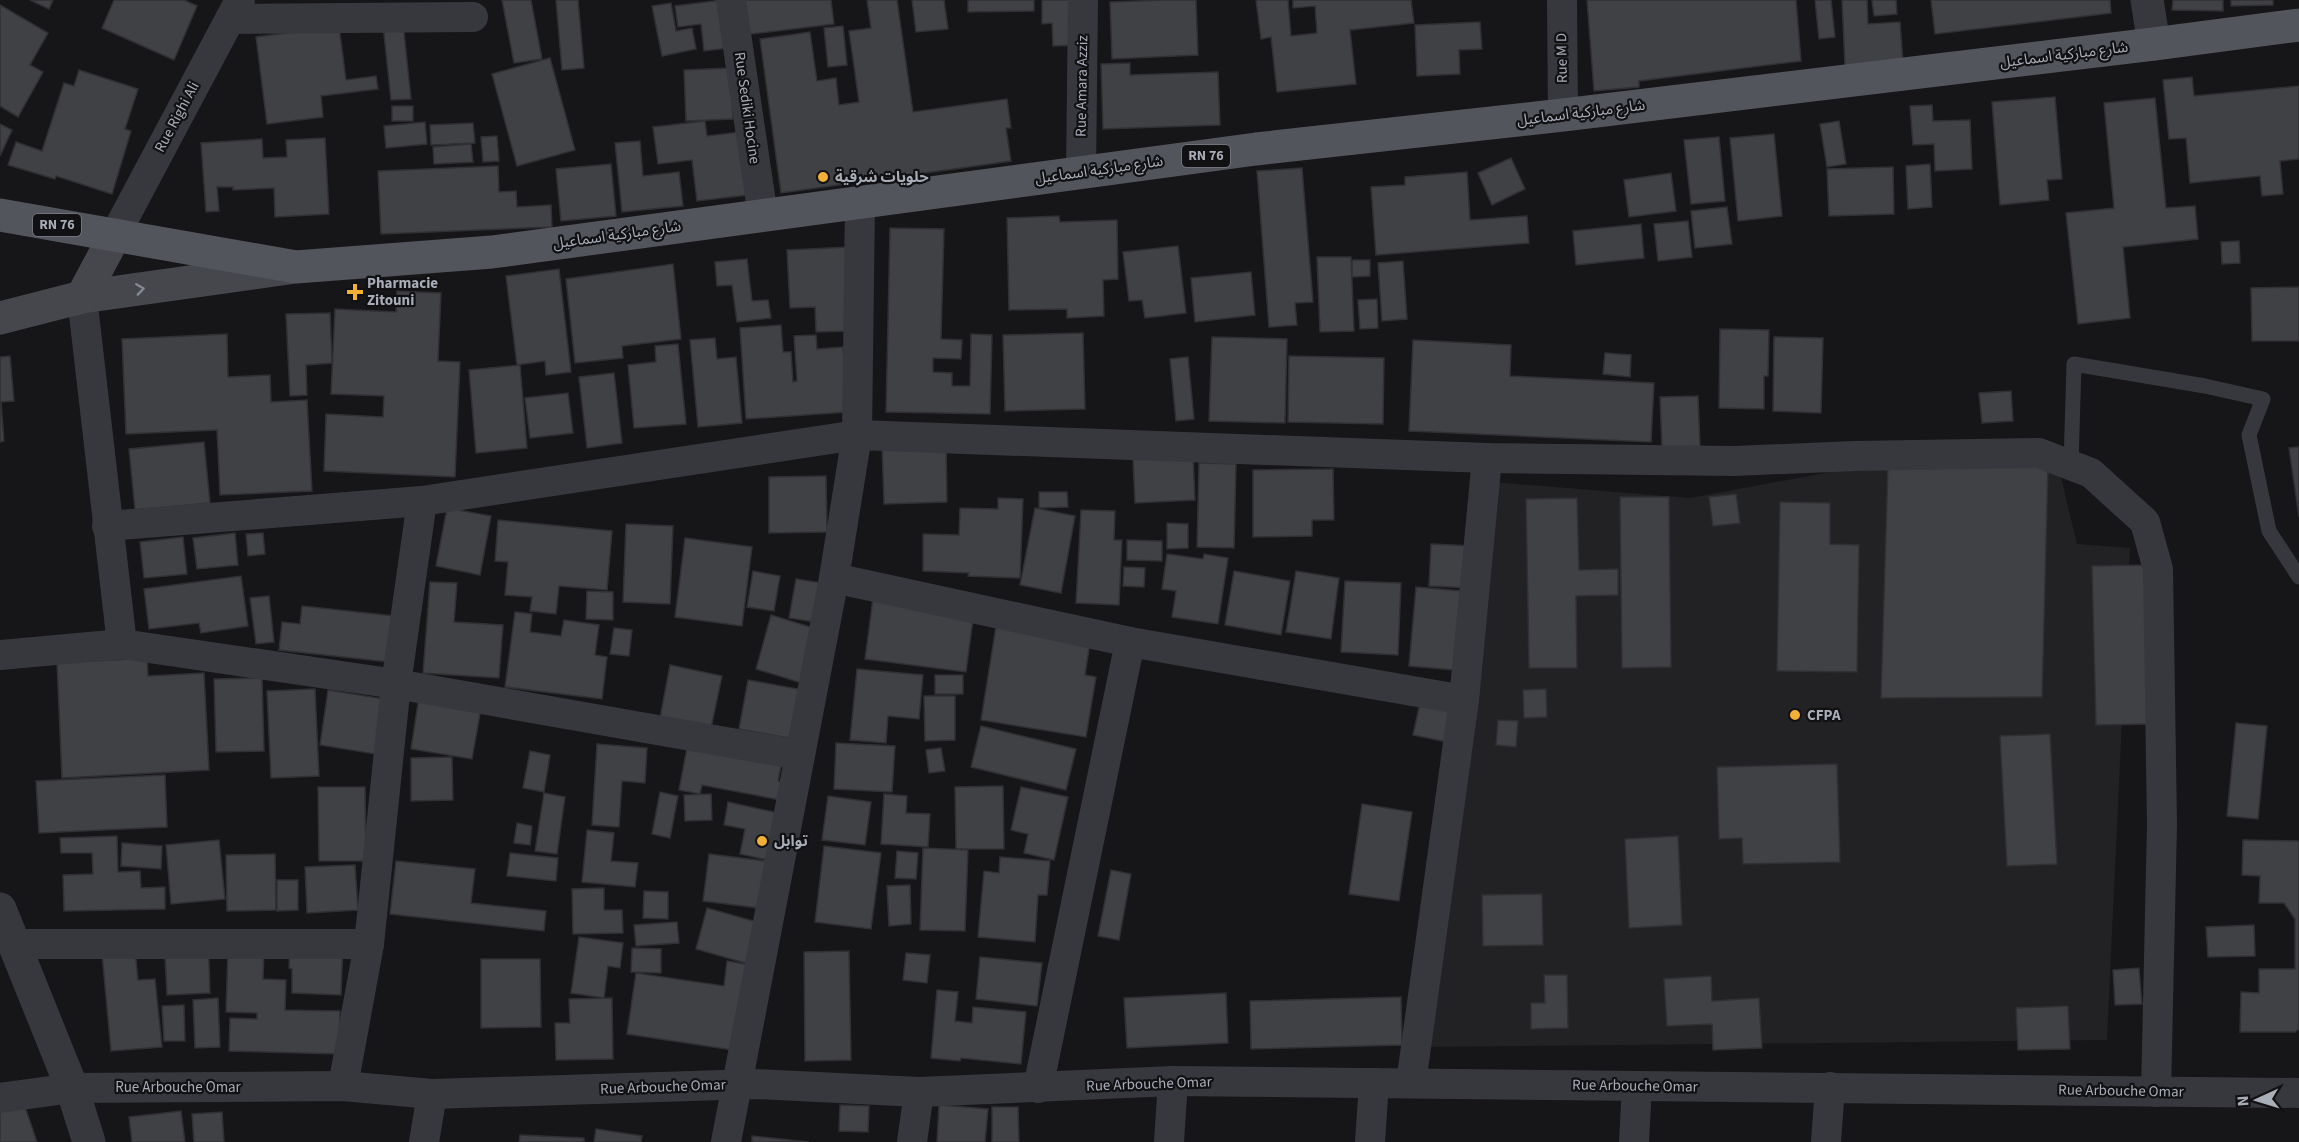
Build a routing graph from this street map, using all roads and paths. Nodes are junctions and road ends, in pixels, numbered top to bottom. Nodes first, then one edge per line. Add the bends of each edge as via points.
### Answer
1 (731, 0) edge
2 (1083, 0) edge
3 (1562, 0) edge
4 (2147, 0) edge
5 (235, 10) edge
6 (473, 17) dead end
7 (2299, 25) edge
8 (2154, 44) junction
9 (1563, 115) junction
10 (1081, 173) junction
11 (860, 202) junction
12 (0, 215) edge
13 (763, 216) junction
14 (115, 235) junction
15 (296, 267) junction
16 (82, 297) junction
17 (0, 318) edge
18 (856, 435) junction
19 (1487, 459) junction
20 (2071, 465) junction
21 (422, 501) junction
22 (107, 526) junction
23 (2299, 577) edge
24 (834, 578) junction
25 (1130, 642) junction
26 (122, 644) junction
27 (0, 655) edge
28 (396, 684) junction
29 (1464, 700) junction
30 (800, 755) junction
31 (0, 909) edge
32 (13, 944) junction
33 (369, 944) junction
34 (1173, 1081) junction
35 (1374, 1083) junction
36 (1411, 1083) junction
37 (736, 1085) junction
38 (343, 1086) junction
39 (1637, 1086) junction
40 (1830, 1087) junction
41 (72, 1088) junction
42 (1038, 1088) junction
43 (919, 1092) junction
44 (2156, 1092) junction
45 (2299, 1093) edge
46 (432, 1094) junction
47 (0, 1098) edge
48 (89, 1142) edge
49 (424, 1142) edge
50 (726, 1142) edge
51 (912, 1142) edge
52 (1169, 1142) edge
53 (1370, 1142) edge
54 (1634, 1142) edge
55 (1826, 1142) edge

1 - 13 street, Rue Sediki Hocine
2 - 10 street, Rue Amara Azziz
3 - 9 street, Rue M D
4 - 8 street
5 - 6 street
5 - 14 street, Rue Righi Ali
7 - 8 main road, شارع مباركية اسماعيل / RN 76
8 - 9 main road, شارع مباركية اسماعيل / RN 76
9 - 10 main road, شارع مباركية اسماعيل / RN 76
10 - 11 main road, شارع مباركية اسماعيل / RN 76
11 - 13 main road, شارع مباركية اسماعيل / RN 76
11 - 18 street
12 - 14 main road, RN 76
13 - 15 main road, شارع مباركية اسماعيل / RN 76 via 492,252
14 - 15 main road, شارع مباركية اسماعيل / RN 76
14 - 16 main road
16 -> 15 main road
16 - 17 main road
16 - 22 street
18 - 19 street
18 - 21 street
18 - 24 street
19 - 20 street via 1734,461 2039,453
19 - 29 street
20 - 23 lane via 2074,364 2263,399 2249,435 2269,531
20 - 44 street via 2091,472 2145,522 2158,569 2162,824
21 - 22 street
21 - 28 street
22 - 26 street
24 - 25 street
24 - 30 street
25 - 29 street
25 - 42 street
26 - 27 street
26 - 28 street
28 - 30 street
28 - 33 street
29 - 36 street
30 - 37 street
31 - 32 street
32 - 33 street
32 - 41 street
33 - 38 street
34 - 35 street, Rue Arbouche Omar
34 - 42 street, Rue Arbouche Omar
34 - 52 street
35 - 36 street, Rue Arbouche Omar
35 - 53 street
36 - 39 street, Rue Arbouche Omar
37 - 43 street, Rue Arbouche Omar
37 - 46 street, Rue Arbouche Omar
37 - 50 street
38 - 41 street, Rue Arbouche Omar
38 - 46 street, Rue Arbouche Omar
39 - 40 street, Rue Arbouche Omar
39 - 54 street
40 - 44 street, Rue Arbouche Omar
40 - 55 street
41 - 47 street, Rue Arbouche Omar
41 - 48 street
42 - 43 street, Rue Arbouche Omar
43 - 51 street
44 - 45 street, Rue Arbouche Omar
46 - 49 street

